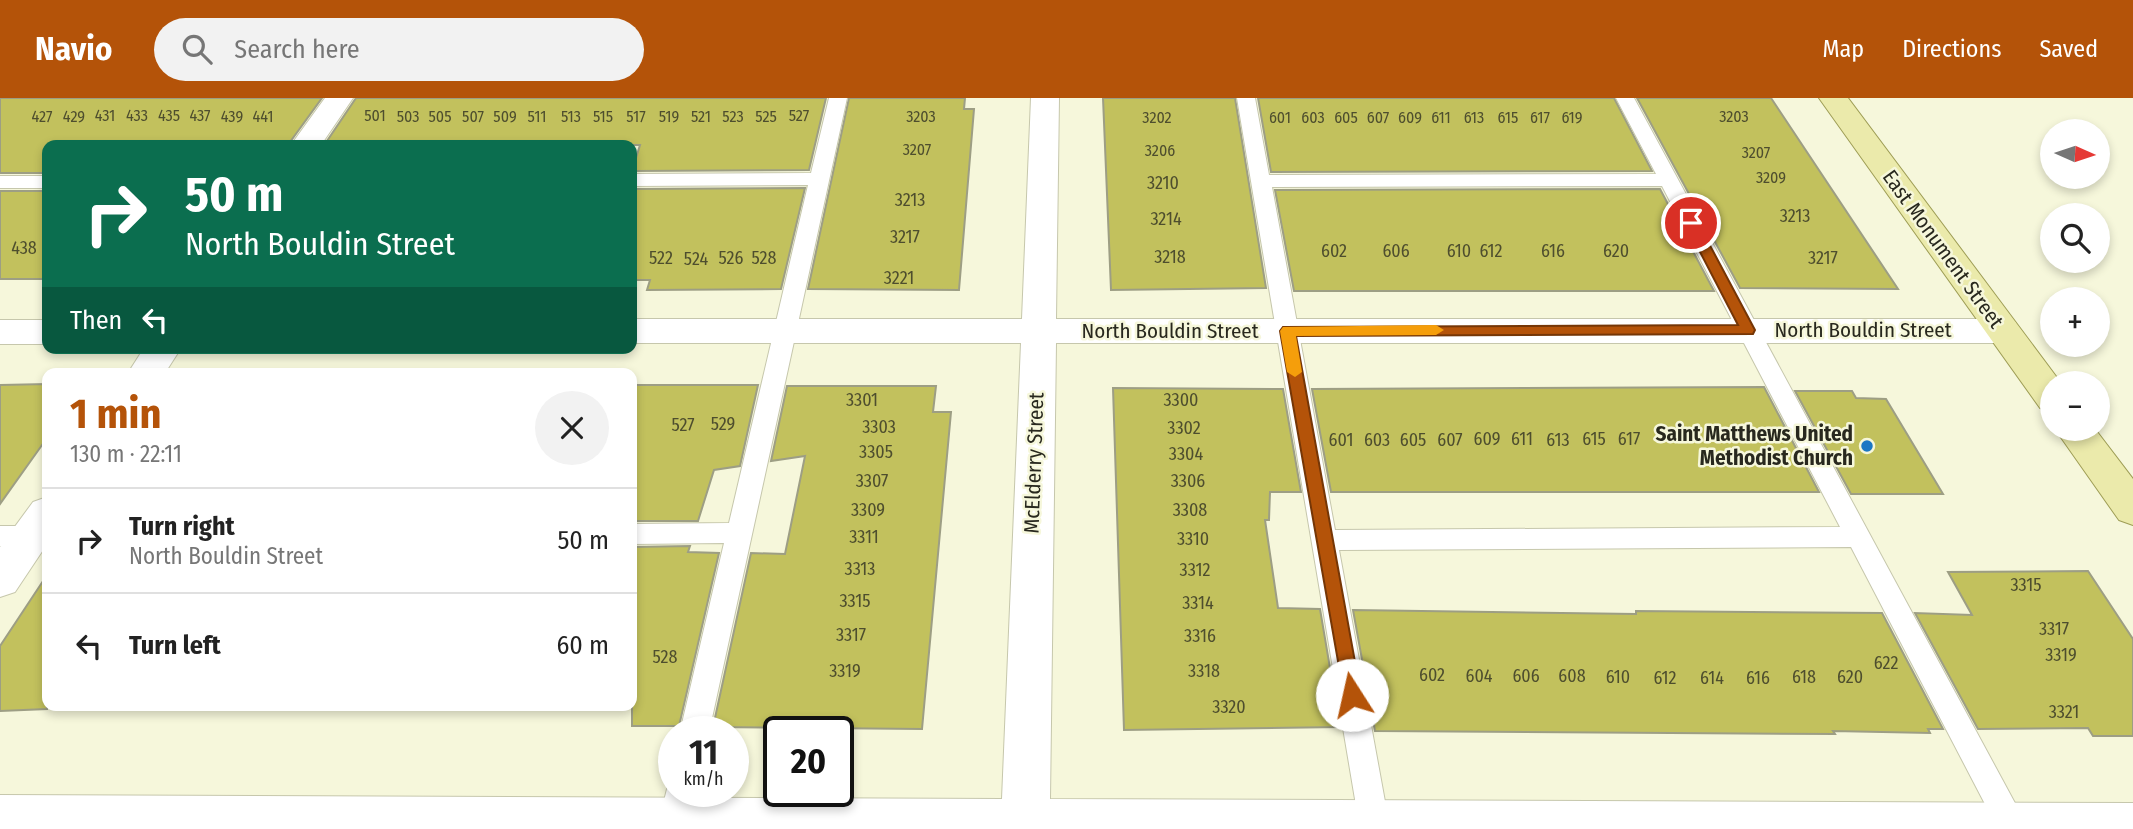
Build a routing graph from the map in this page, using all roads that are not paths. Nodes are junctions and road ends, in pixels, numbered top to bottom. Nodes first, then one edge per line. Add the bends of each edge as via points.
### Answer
1 (339, 98) edge
2 (838, 98) edge
3 (1045, 98) edge
4 (1246, 98) edge
5 (1625, 98) edge
6 (1833, 98) edge
7 (310, 140) edge
8 (819, 179) junction
9 (637, 180) edge
10 (1668, 180) junction
11 (42, 181) edge
12 (1261, 181) junction
13 (0, 182) edge
14 (1748, 330) junction
15 (637, 331) edge
16 (785, 331) junction
17 (1038, 331) junction
18 (1288, 331) junction
19 (2003, 331) junction
20 (0, 332) edge
21 (42, 332) edge
22 (2040, 381) edge
23 (2083, 441) edge
24 (2133, 509) edge
25 (31, 530) edge
26 (739, 533) junction
27 (637, 534) edge
28 (1858, 537) junction
29 (1324, 540) junction
30 (0, 580) edge
31 (698, 716) edge
32 (675, 813) edge
33 (0, 818) edge
34 (1025, 825) edge
35 (1375, 826) edge
36 (2133, 826) edge
37 (2013, 827) edge

1 - 7 street
2 - 8 lane
3 - 17 street, McElderry Street
4 - 12 lane
5 - 10 lane
6 - 19 main road, East Monument Street
8 - 9 lane
8 - 16 lane
10 - 12 lane
10 - 14 lane
11 - 13 lane
12 - 18 lane
14 - 18 street, North Bouldin Street
14 - 19 street, North Bouldin Street
14 - 28 lane
15 - 16 street, North Bouldin Street
16 - 17 street, North Bouldin Street
16 - 26 lane
17 - 18 street, North Bouldin Street
17 - 34 street, McElderry Street
18 - 29 lane
19 - 22 main road, East Monument Street
20 - 21 street
23 - 24 main road
25 - 30 street
26 - 27 lane
26 - 31 lane
28 - 29 lane
28 - 37 lane
29 - 35 lane
32 - 33 street
32 - 34 street
34 - 35 street
35 - 37 street
36 - 37 street

